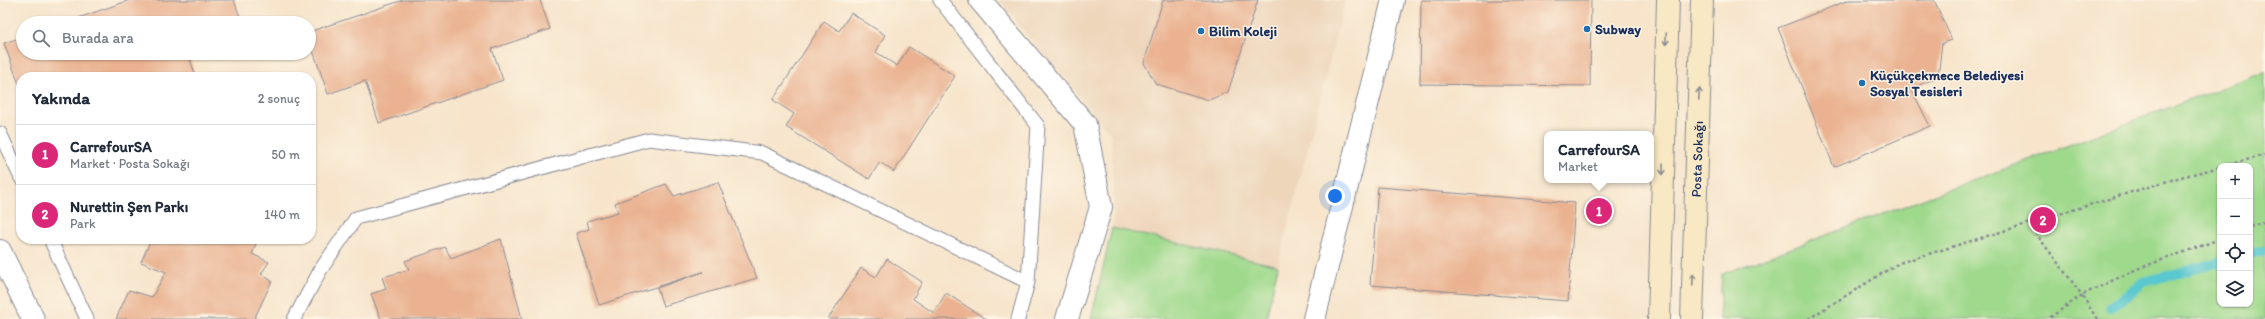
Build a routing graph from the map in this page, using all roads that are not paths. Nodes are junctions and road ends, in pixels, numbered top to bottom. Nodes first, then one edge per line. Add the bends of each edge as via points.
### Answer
1 (940, 0) edge
2 (980, 0) edge
3 (1393, 0) edge
4 (1668, 0) edge
5 (1702, 0) edge
6 (0, 133) edge
7 (16, 167) edge
8 (52, 244) edge
9 (0, 251) edge
10 (1028, 282) junction
11 (33, 319) edge
12 (88, 319) edge
13 (294, 319) edge
14 (1018, 319) edge
15 (1067, 319) edge
16 (1314, 319) edge
17 (1659, 319) edge
18 (1692, 319) edge

1 - 10 lane via 1038,126
2 - 15 street via 1085,124 1102,207
3 - 16 street
4 -> 17 street
18 -> 5 street, Posta Sokağı
6 - 7 lane
8 - 12 lane
9 - 11 street
10 - 13 lane via 762,154 649,139 356,218 321,269
10 - 14 lane

